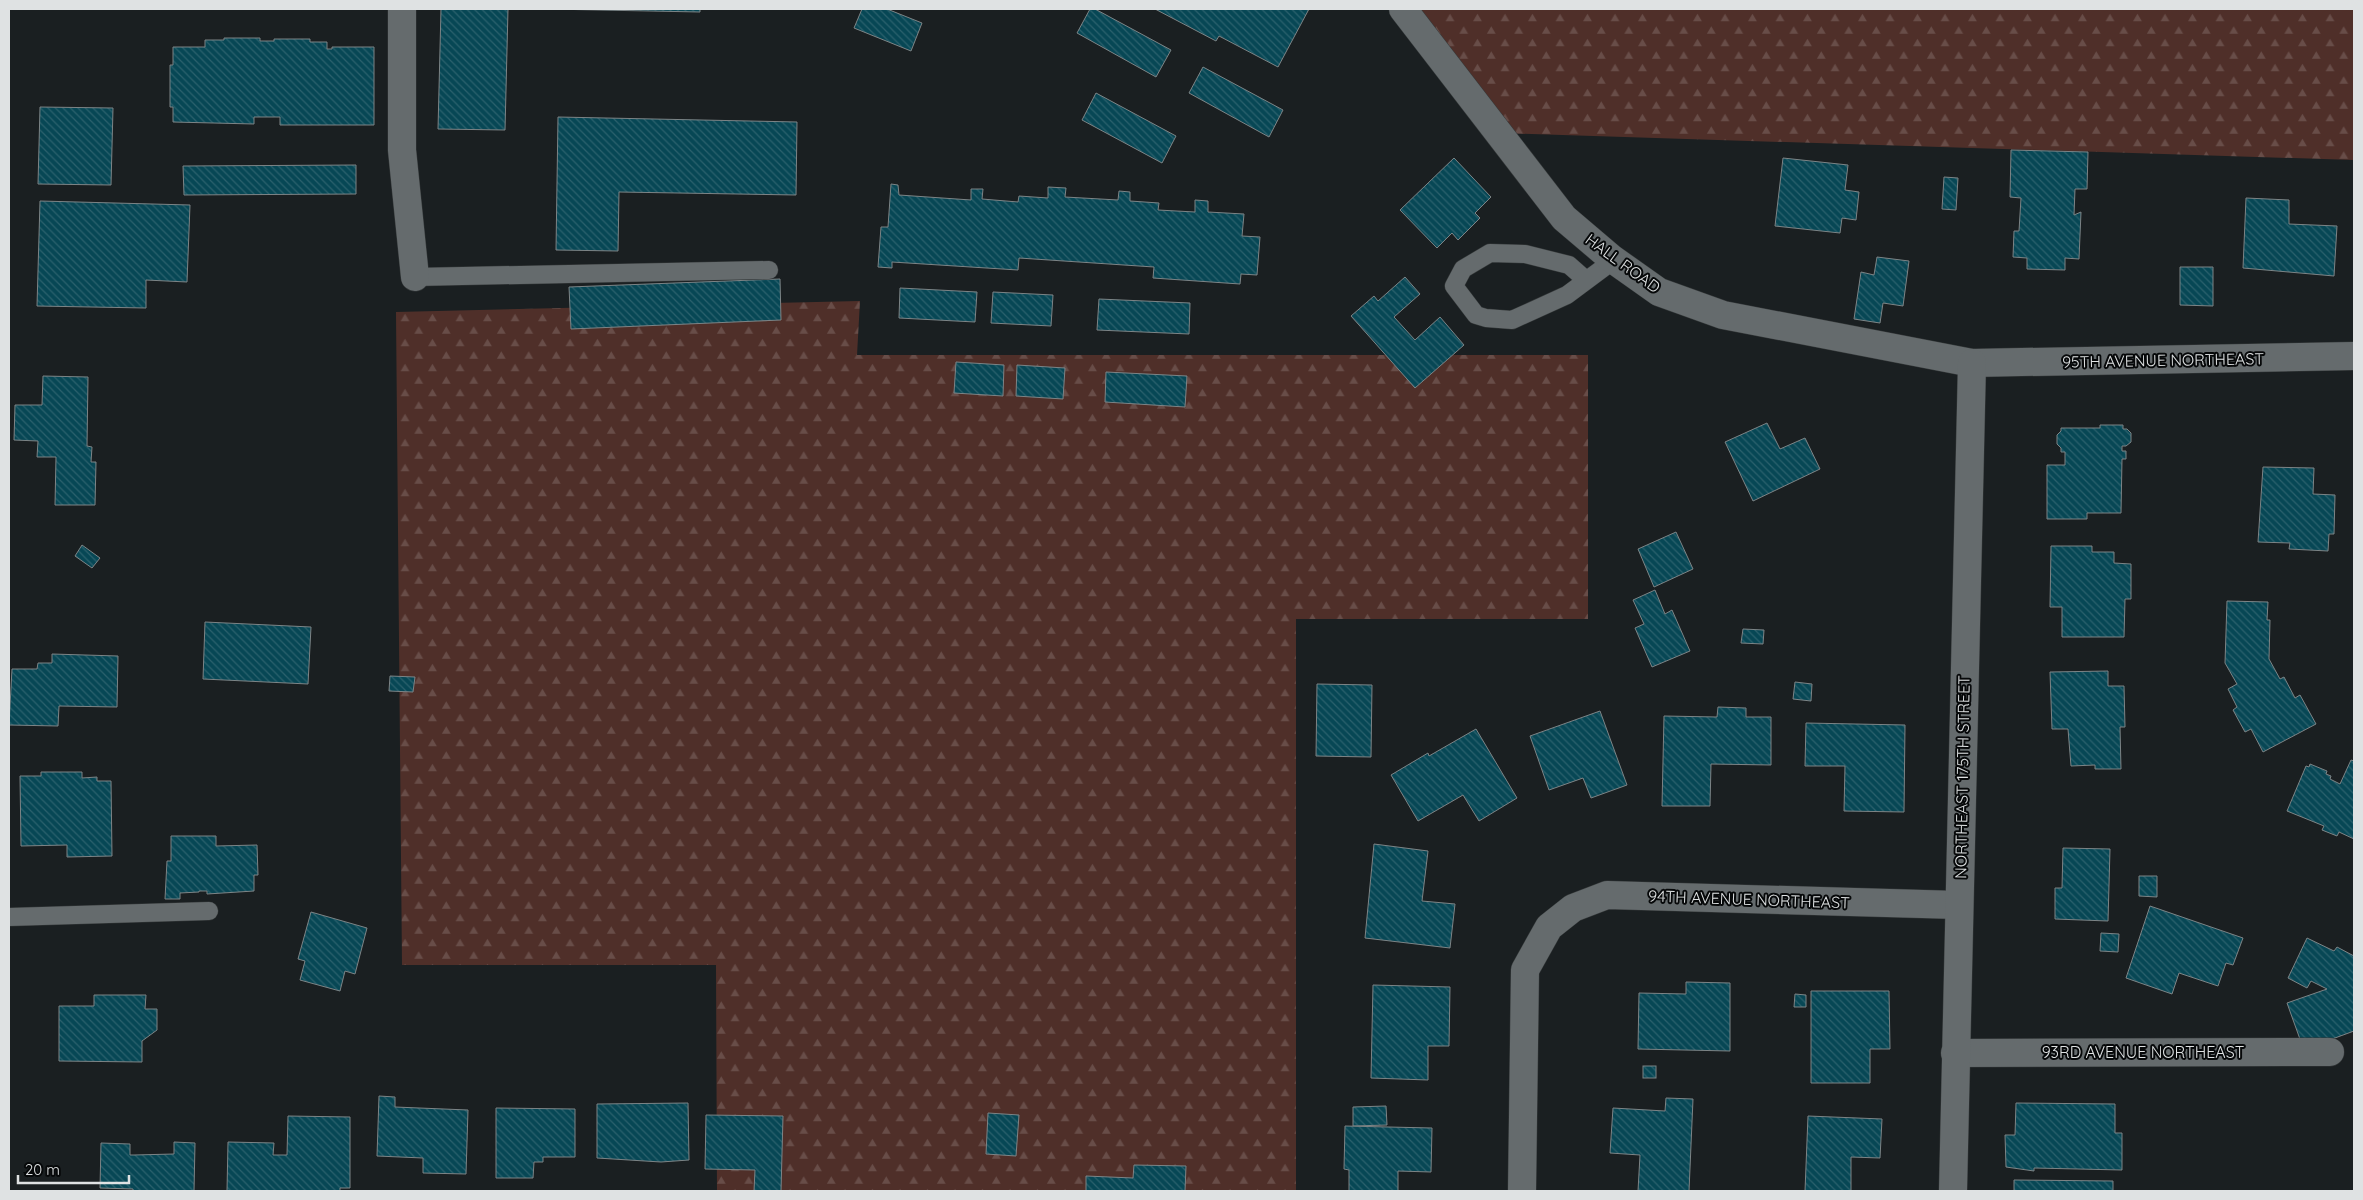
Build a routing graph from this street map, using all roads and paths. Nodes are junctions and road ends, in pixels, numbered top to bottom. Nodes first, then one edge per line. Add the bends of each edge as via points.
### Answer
1 (402, 9) edge
2 (1403, 9) edge
3 (1614, 260) junction
4 (769, 270) dead end
5 (414, 278) joint
6 (1586, 280) junction
7 (2354, 356) edge
8 (1972, 363) junction
9 (1958, 905) junction
10 (210, 912) dead end
11 (9, 916) edge
12 (2330, 1052) dead end
13 (1955, 1053) junction
14 (1522, 1191) edge
15 (1953, 1191) edge

1 - 5 street via 402,150
2 - 3 street, HALL ROAD via 1564,218
3 - 6 lane
3 - 8 street, HALL ROAD via 1659,292 1723,314
4 - 5 lane
6 - 6 lane via 1567,294 1512,320 1476,314 1454,286 1464,269 1490,253 1525,254 1569,264
7 - 8 street, 95TH AVENUE NORTHEAST
8 - 9 street, NORTHEAST 175TH STREET
9 - 13 street, NORTHEAST 175TH STREET
9 - 14 street, 94TH AVENUE NORTHEAST via 1607,895 1573,908 1549,927 1525,970
10 - 11 lane
12 - 13 street, 93RD AVENUE NORTHEAST
13 - 15 street, NORTHEAST 175TH STREET

